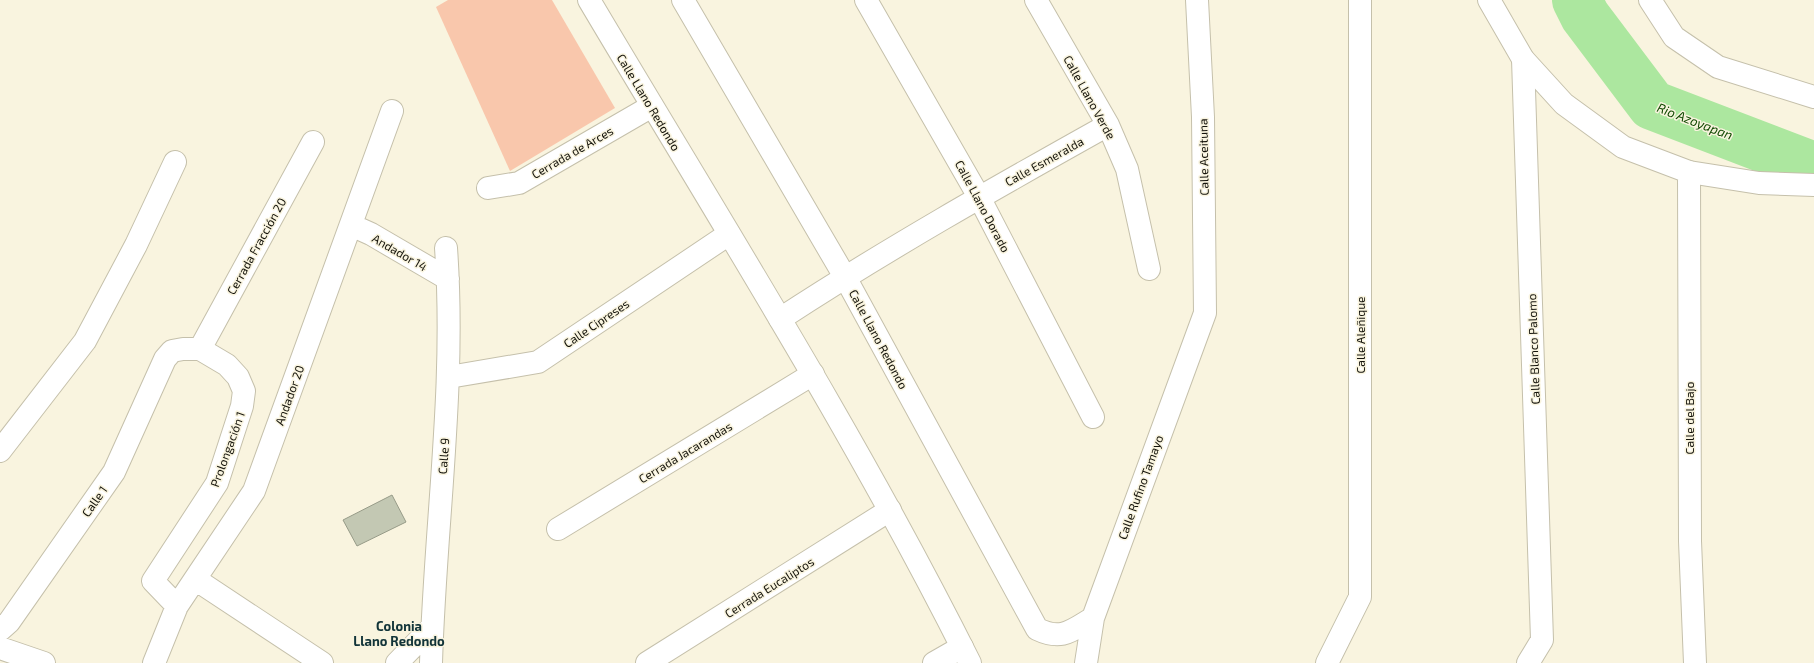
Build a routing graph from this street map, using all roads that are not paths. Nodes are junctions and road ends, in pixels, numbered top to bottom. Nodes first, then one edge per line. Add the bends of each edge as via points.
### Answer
1 (589, 0) edge
2 (683, 0) edge
3 (866, 0) edge
4 (1036, 0) edge
5 (1197, 0) edge
6 (1360, 0) edge
7 (1489, 0) edge
8 (1650, 0) edge
9 (1523, 59) junction
10 (1814, 97) edge
11 (652, 106) junction
12 (392, 111) dead end
13 (1108, 125) junction
14 (312, 142) dead end
15 (175, 162) dead end
16 (1688, 172) junction
17 (1814, 185) edge
18 (488, 188) dead end
19 (979, 197) junction
20 (351, 226) junction
21 (729, 234) junction
22 (446, 248) dead end
23 (1149, 268) dead end
24 (845, 277) junction
25 (448, 279) junction
26 (1205, 313) joint
27 (780, 319) junction
28 (200, 350) junction
29 (164, 359) joint
30 (813, 374) junction
31 (449, 377) junction
32 (1093, 417) dead end
33 (8, 428) edge
34 (0, 451) edge
35 (890, 510) junction
36 (558, 529) dead end
37 (195, 579) junction
38 (177, 606) junction
39 (1093, 618) junction
40 (432, 627) junction
41 (0, 630) edge
42 (0, 648) edge
43 (966, 655) edge
44 (44, 663) edge
45 (154, 663) edge
46 (322, 663) edge
47 (397, 663) edge
48 (431, 663) edge
49 (647, 663) edge
50 (934, 663) edge
51 (1086, 663) edge
52 (1327, 663) edge
53 (1528, 663) edge
54 (1695, 663) edge

1 - 11 street, Calle Llano Redondo
2 - 24 street, Calle Llano Redondo
3 - 19 street, Calle Llano Dorado
4 - 13 street, Calle Llano Verde
5 - 26 street, Calle Aceituna via 1203,117
6 - 52 street, Calle Aleñique via 1360,597
7 - 9 street
8 - 10 street via 1674,38 1718,67
9 - 16 street via 1564,104 1623,147
9 - 53 street, Calle Blanco Palomo via 1542,640
11 - 18 street, Cerrada de Arces via 519,183
11 - 21 street, Calle Llano Redondo
12 - 20 street, Andador 20
13 - 19 street, Calle Esmeralda
13 - 23 street, Calle Llano Verde via 1127,170
14 - 28 street, Cerrada Fracción 20
15 - 33 street via 136,245 85,341
16 - 17 street via 1759,183
16 - 54 street, Calle del Bajo via 1690,541
19 - 24 street, Calle Esmeralda
19 - 32 street, Calle Llano Dorado
20 - 25 street, Andador 14 via 371,234
20 - 37 street, Andador 20 via 254,491
21 - 27 street, Calle Llano Redondo
21 - 31 street, Calle Cipreses via 538,362
22 - 25 street, Calle 9
24 - 27 street, Calle Esmeralda
24 - 39 street, Calle Llano Redondo via 1037,629 1050,636 1064,634
25 - 31 street, Calle 9
26 - 39 street, Calle Rufino Tamayo
27 - 30 street, Calle Llano Redondo
28 - 29 street, Prolongación 1 via 172,351
28 - 38 street, Prolongación 1 via 227,365 238,377 244,391 242,406 217,483 154,581
29 - 41 street, Calle 1 via 114,472 9,622
30 - 35 street, Calle Llano Redondo
30 - 36 street, Cerrada Jacarandas
31 - 40 street, Calle 9
33 - 34 street
35 - 43 street, Calle Llano Redondo
35 - 49 street, Cerrada Eucaliptos
37 - 38 street, Andador 20
37 - 46 street
38 - 45 street, Andador 20
39 - 51 street, Calle Rufino Tamayo
40 - 47 street
40 - 48 street, Calle 9
42 - 44 street
43 - 50 street

